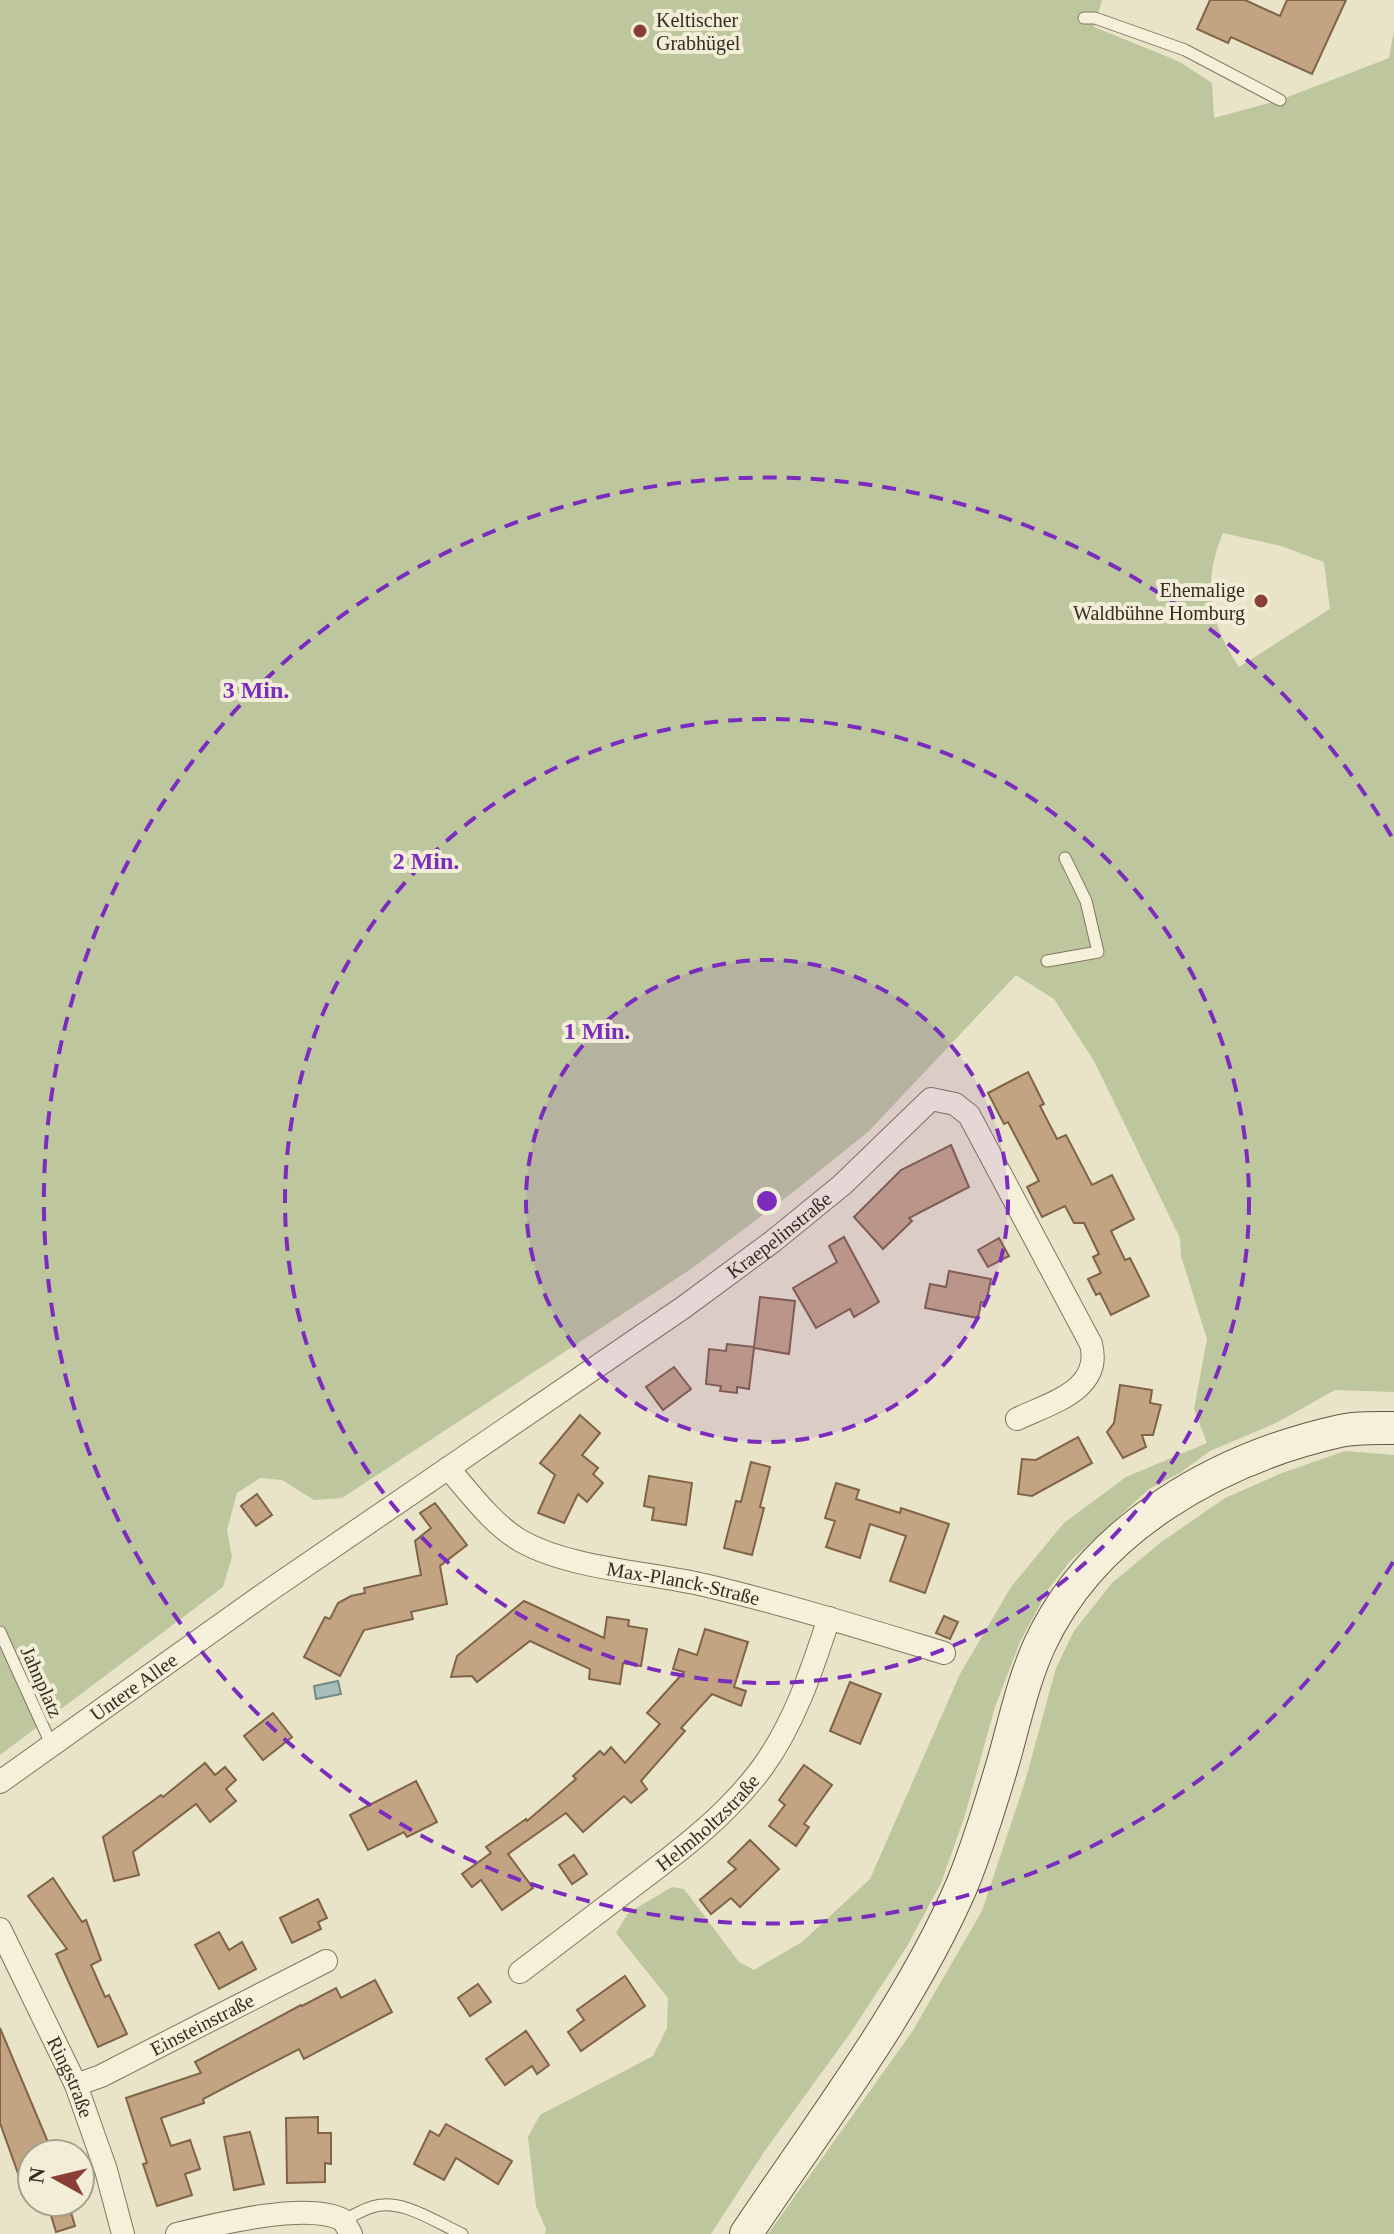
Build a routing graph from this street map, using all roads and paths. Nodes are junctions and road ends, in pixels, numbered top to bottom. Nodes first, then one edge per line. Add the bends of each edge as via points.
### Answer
1 (1084, 18) dead end
2 (1280, 100) dead end
3 (1065, 858) dead end
4 (1047, 961) dead end
5 (1017, 1419) dead end
6 (1394, 1428) edge
7 (448, 1468) junction
8 (267, 1592) joint
9 (829, 1618) junction
10 (0, 1632) edge
11 (944, 1653) dead end
12 (52, 1746) junction
13 (0, 1782) edge
14 (0, 1929) edge
15 (326, 1961) dead end
16 (520, 1972) dead end
17 (76, 2085) junction
18 (347, 2227) edge
19 (123, 2234) edge
20 (177, 2234) edge
21 (462, 2234) edge
22 (746, 2234) edge

1 - 2 lane via 1185,50
3 - 4 lane via 1086,901 1098,952
5 - 7 street, Kraepelinstraße via 1079,1388 1094,1367 1091,1344 969,1115 955,1104 931,1099 873,1158 772,1242
6 - 22 street via 1342,1430 1222,1471 1156,1509 1087,1572 1041,1642 962,1883 931,1948
7 - 8 street, Kraepelinstraße
7 - 9 street, Max-Planck-Straße via 498,1523 522,1541 585,1563 700,1584
8 - 12 street, Untere Allee
9 - 11 street, Max-Planck-Straße
9 - 16 street, Helmholtzstraße via 791,1718 763,1767 730,1806
10 - 12 lane, Jahnplatz
12 - 13 street, Untere Allee
14 - 17 street, Ringstraße
15 - 17 street, Einsteinstraße
17 - 19 street, Ringstraße
18 - 20 street via 320,2213 267,2216
18 - 21 lane via 375,2205 392,2205

